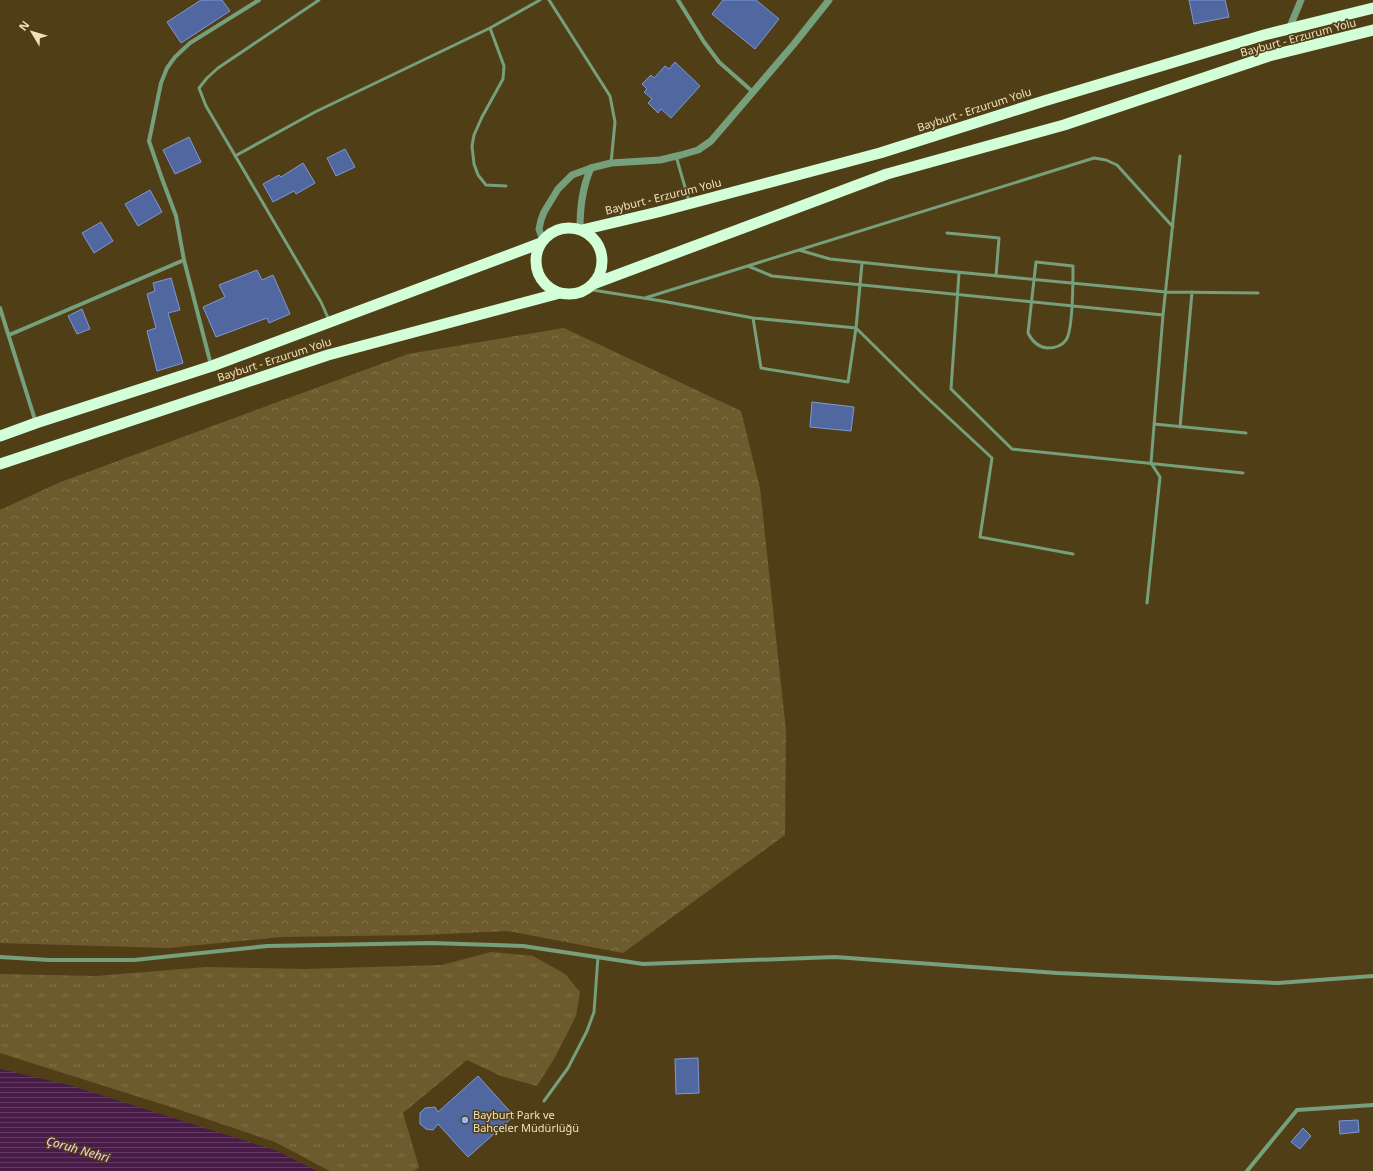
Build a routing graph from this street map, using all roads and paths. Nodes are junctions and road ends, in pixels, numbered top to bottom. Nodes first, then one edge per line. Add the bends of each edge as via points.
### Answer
1 (259, 0) edge
2 (319, 0) edge
3 (540, 0) edge
4 (549, 0) edge
5 (678, 0) edge
6 (829, 0) edge
7 (1301, 0) edge
8 (1373, 8) edge
9 (490, 28) junction
10 (1290, 29) junction
11 (1373, 30) edge
12 (753, 92) junction
13 (235, 156) junction
14 (676, 156) junction
15 (1180, 156) dead end
16 (611, 163) junction
17 (591, 168) junction
18 (506, 186) dead end
19 (690, 204) junction
20 (1173, 227) junction
21 (581, 230) junction
22 (946, 233) dead end
23 (542, 242) junction
24 (799, 250) junction
25 (184, 260) junction
26 (862, 262) junction
27 (748, 266) junction
28 (959, 272) junction
29 (996, 276) junction
30 (1034, 279) junction
31 (1073, 282) junction
32 (860, 284) junction
33 (590, 286) junction
34 (1166, 292) junction
35 (1192, 292) junction
36 (560, 293) junction
37 (1258, 293) dead end
38 (957, 294) junction
39 (643, 298) junction
40 (1031, 301) junction
41 (1072, 305) junction
42 (0, 308) edge
43 (1, 314) edge
44 (1164, 315) junction
45 (753, 318) junction
46 (330, 322) junction
47 (856, 328) junction
48 (9, 335) junction
49 (212, 366) junction
50 (36, 423) junction
51 (1154, 424) junction
52 (1180, 427) junction
53 (1246, 433) dead end
54 (0, 436) edge
55 (1151, 463) junction
56 (0, 464) edge
57 (1244, 473) dead end
58 (1073, 554) dead end
59 (1147, 603) dead end
60 (0, 957) edge
61 (598, 957) junction
62 (1373, 976) edge
63 (544, 1102) dead end
64 (1373, 1104) edge
65 (1247, 1171) edge

1 - 25 street via 190,43 167,68 161,83 149,141 176,216
2 - 13 lane via 218,68 199,88 206,106
3 - 9 lane
4 - 16 lane via 610,96 615,122
5 - 12 street via 719,62
6 - 12 street
7 - 10 street
8 - 10 highway, Bayburt - Erzurum Yolu
9 - 13 lane via 315,112
9 - 18 lane via 504,66 503,79 482,117 472,146 478,175 486,184
10 - 19 highway, Bayburt - Erzurum Yolu via 1044,100 880,153
11 - 33 highway, Bayburt - Erzurum Yolu via 1269,56 1064,125 887,174
12 - 14 street via 711,140 698,150
13 - 46 lane via 321,302
14 - 16 street via 660,160
14 - 19 lane
15 - 20 lane
16 - 17 street
17 - 21 street via 581,199
17 - 23 street via 572,175 558,189 541,220 539,229
19 - 21 highway, Bayburt - Erzurum Yolu
20 - 24 lane via 1117,166 1106,160 1094,158
20 - 34 lane
21 - 23 highway, Bayburt - Erzurum Yolu via 555,230
21 - 33 highway via 596,241 601,250 602,268
22 - 29 lane via 999,238
23 - 36 highway via 537,251 537,269 545,284
23 - 46 highway, Bayburt - Erzurum Yolu
24 - 26 lane via 830,259
24 - 27 lane
25 - 48 street
25 - 49 street
26 - 28 lane
26 - 32 lane
27 - 32 lane via 772,276
27 - 39 lane
28 - 29 lane
28 - 38 lane
29 - 30 lane
30 - 31 lane
30 - 31 lane via 1036,262 1073,266
30 - 40 lane
31 - 34 lane
31 - 41 lane
32 - 38 lane
32 - 47 lane
33 - 36 highway, Bayburt - Erzurum Yolu via 578,293
33 - 39 lane
34 - 35 lane
34 - 44 lane
35 - 37 lane
35 - 52 lane
36 - 56 highway, Bayburt - Erzurum Yolu via 328,355
38 - 40 lane
38 - 55 lane via 951,388 1012,449
39 - 45 lane
40 - 41 lane
40 - 41 lane via 1028,333 1034,342 1048,348 1058,346 1067,339
41 - 44 lane
42 - 43 street
43 - 48 street
44 - 51 lane
45 - 47 lane
45 - 47 lane via 761,368 848,382
46 - 49 highway, Bayburt - Erzurum Yolu
47 - 58 lane via 992,458 980,537
48 - 50 street
49 - 50 highway, Bayburt - Erzurum Yolu
50 - 54 highway, Bayburt - Erzurum Yolu
51 - 52 lane
51 - 55 lane
52 - 53 lane
55 - 57 lane
55 - 59 lane via 1160,477
60 - 61 street via 134,960 267,946 431,943 523,946
61 - 62 street via 643,964 835,957 1057,973 1278,983
61 - 63 lane via 594,1012 568,1068
64 - 65 street via 1297,1110

